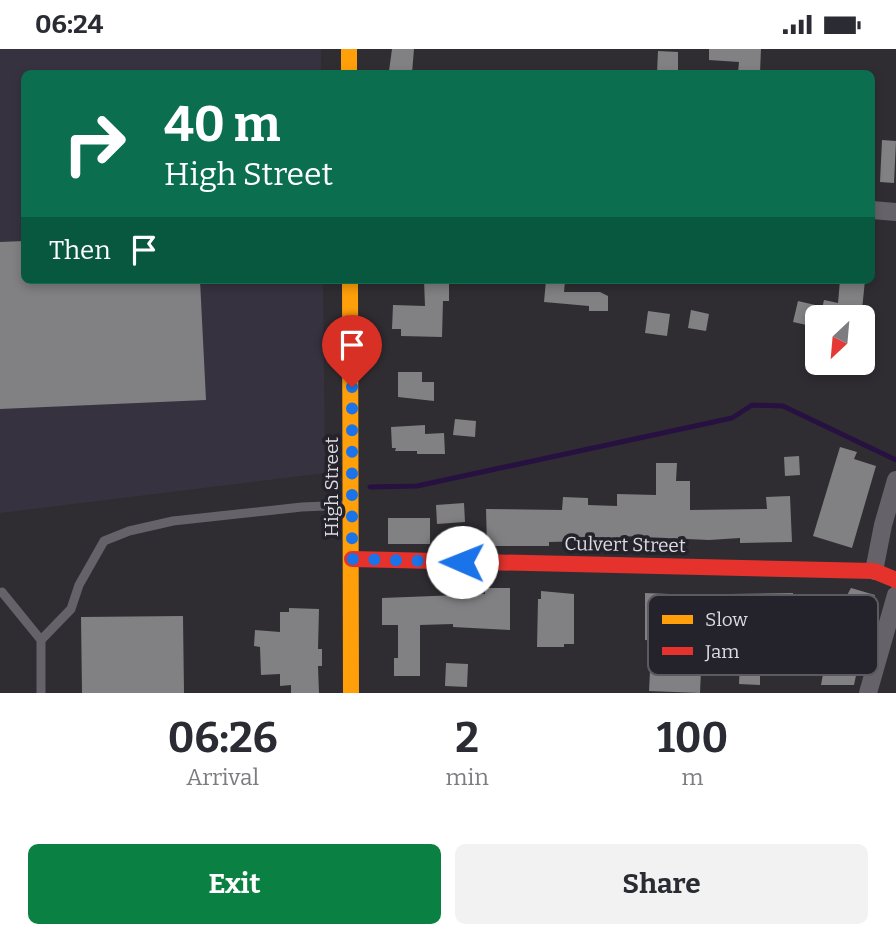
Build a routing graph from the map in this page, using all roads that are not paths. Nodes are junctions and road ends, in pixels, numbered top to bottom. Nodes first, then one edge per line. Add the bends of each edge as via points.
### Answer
1 (349, 49) edge
2 (349, 70) edge
3 (875, 210) edge
4 (896, 212) edge
5 (350, 284) edge
6 (896, 480) edge
7 (352, 505) junction
8 (352, 559) junction
9 (874, 571) junction
10 (896, 580) edge
11 (2, 592) edge
12 (896, 595) edge
13 (41, 640) junction
14 (878, 658) edge
15 (873, 675) edge
16 (41, 693) edge
17 (351, 693) edge
18 (868, 693) edge

1 - 2 street
3 - 4 street
5 - 7 street, High Street
6 - 9 street
7 - 8 street, High Street
7 - 13 lane via 173,521 104,541 71,609
8 - 9 street, Culvert Street
8 - 17 street, High Street
9 - 10 street, Culvert Street
11 - 13 lane
12 - 14 street
13 - 16 lane
15 - 18 street

